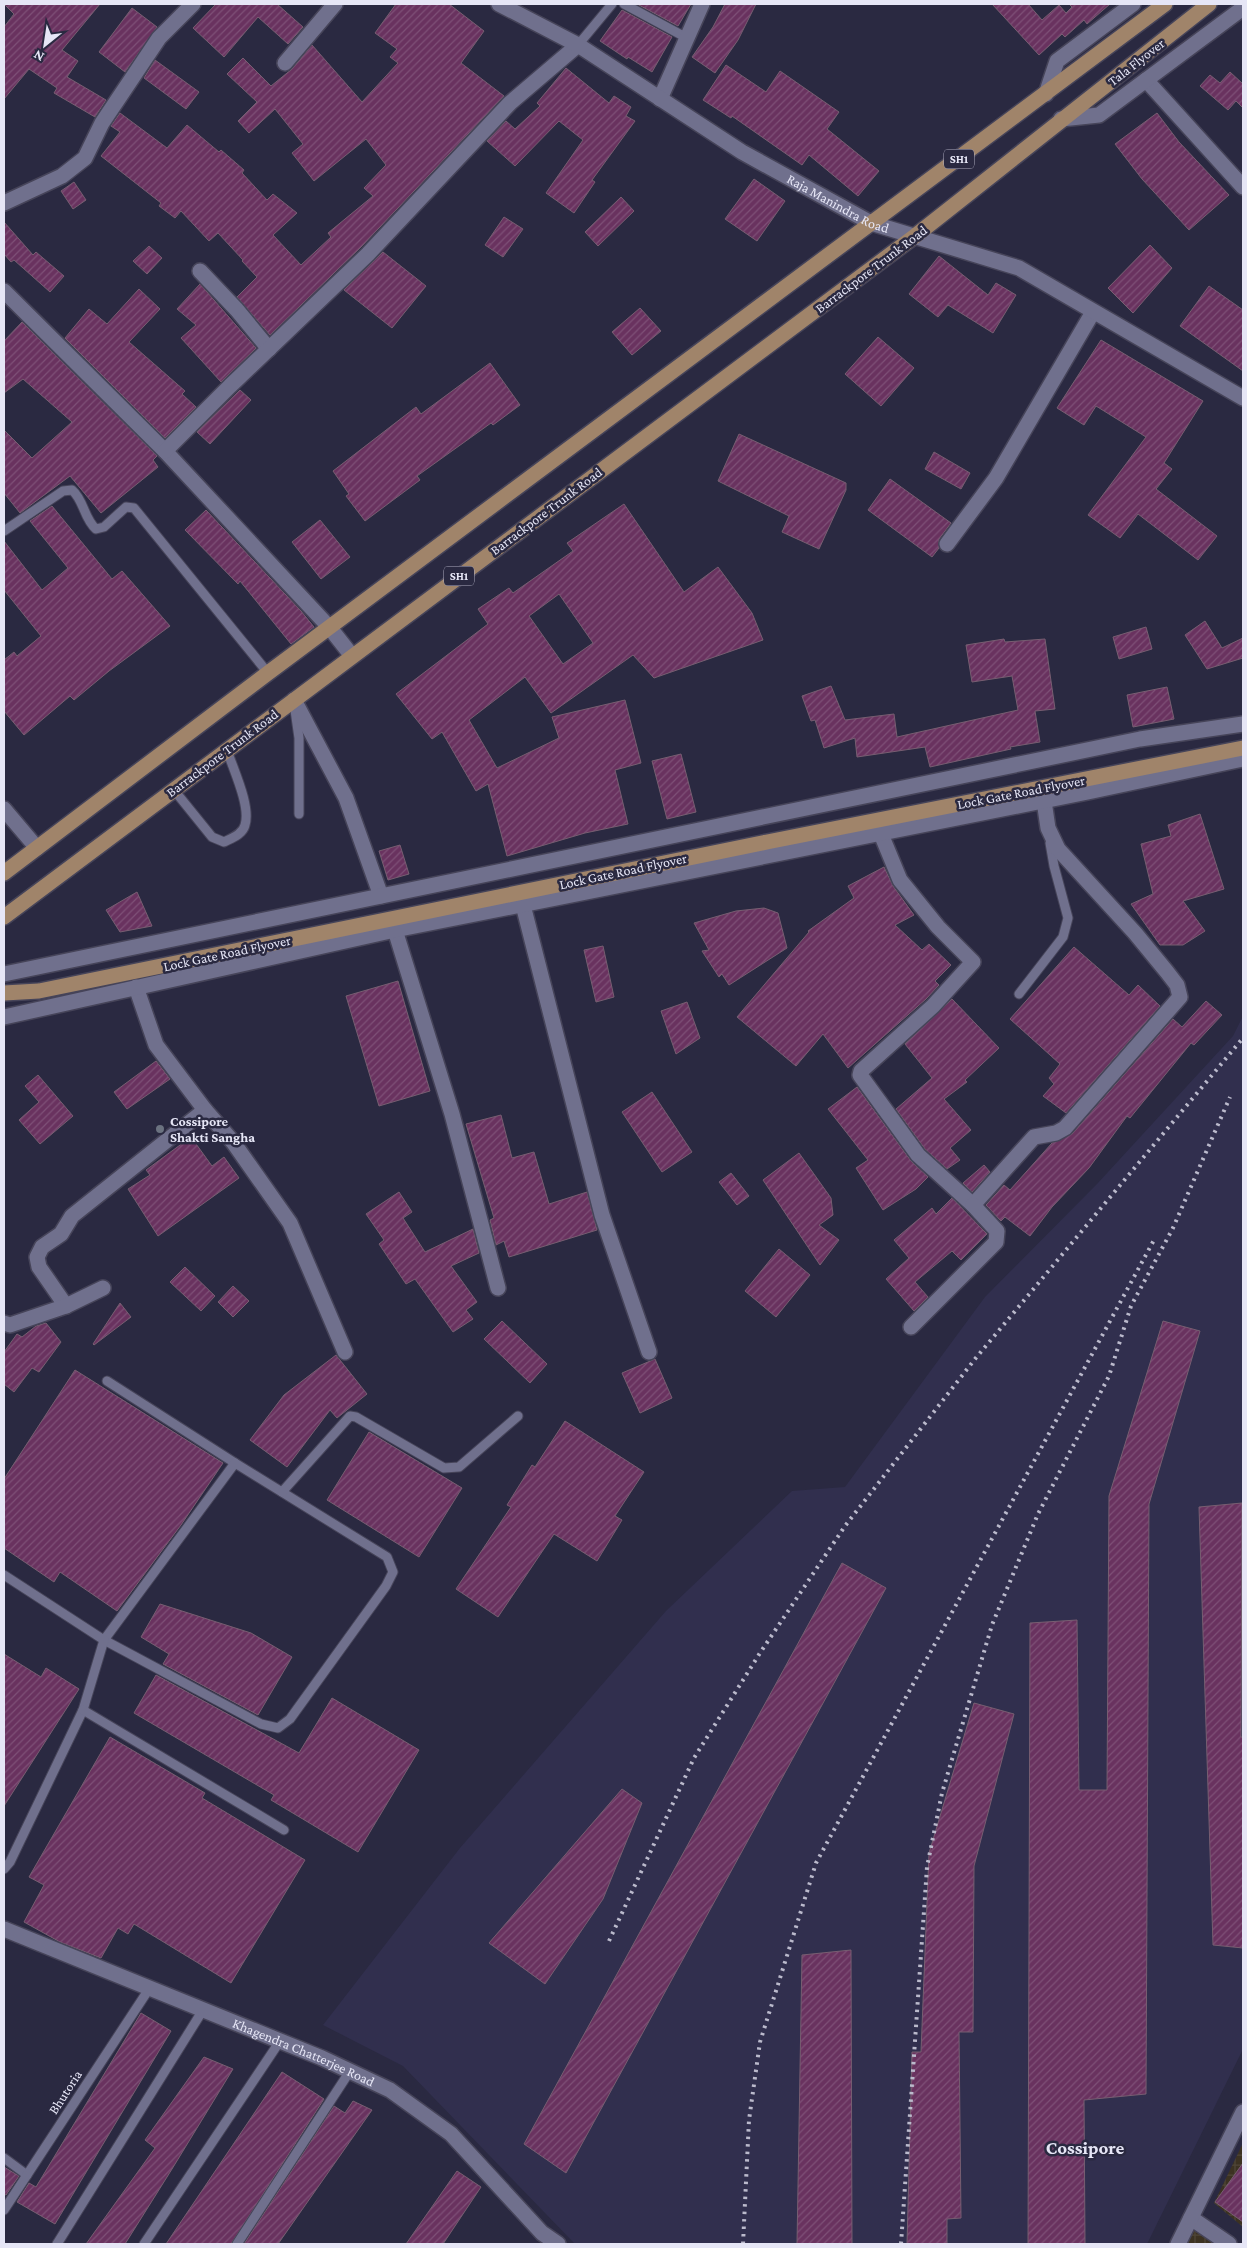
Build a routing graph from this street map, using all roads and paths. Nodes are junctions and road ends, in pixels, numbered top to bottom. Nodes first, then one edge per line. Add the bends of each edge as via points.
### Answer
1 (193, 4) edge
2 (335, 4) edge
3 (500, 4) edge
4 (612, 4) edge
5 (624, 4) edge
6 (702, 4) edge
7 (1133, 4) edge
8 (1165, 4) edge
9 (1209, 4) edge
10 (1243, 8) edge
11 (687, 38) junction
12 (578, 45) junction
13 (285, 63) dead end
14 (1146, 80) junction
15 (1046, 94) junction
16 (660, 99) junction
17 (1062, 119) junction
18 (1243, 187) edge
19 (4, 203) edge
20 (870, 223) junction
21 (915, 236) junction
22 (200, 270) dead end
23 (4, 291) edge
24 (1092, 312) junction
25 (270, 349) junction
26 (1243, 398) edge
27 (165, 452) junction
28 (4, 531) edge
29 (947, 544) dead end
30 (330, 628) junction
31 (352, 656) junction
32 (268, 673) junction
33 (294, 700) junction
34 (1243, 724) edge
35 (1243, 748) edge
36 (227, 750) junction
37 (1243, 759) edge
38 (174, 790) junction
39 (1044, 801) junction
40 (4, 809) edge
41 (299, 814) dead end
42 (1048, 828) junction
43 (881, 834) junction
44 (37, 848) junction
45 (4, 873) edge
46 (381, 896) junction
47 (523, 905) junction
48 (4, 917) edge
49 (395, 930) junction
50 (4, 974) edge
51 (136, 987) junction
52 (6, 993) edge
53 (1019, 994) dead end
54 (4, 1016) edge
55 (205, 1110) junction
56 (973, 1205) junction
57 (103, 1288) dead end
58 (498, 1288) dead end
59 (66, 1306) junction
60 (4, 1323) edge
61 (911, 1327) dead end
62 (345, 1352) dead end
63 (649, 1352) dead end
64 (107, 1381) dead end
65 (518, 1416) dead end
66 (235, 1463) junction
67 (282, 1492) junction
68 (4, 1574) edge
69 (104, 1640) junction
70 (83, 1710) junction
71 (284, 1830) dead end
72 (4, 1868) edge
73 (4, 1929) edge
74 (149, 1990) junction
75 (203, 2010) junction
76 (280, 2041) junction
77 (350, 2070) junction
78 (1243, 2112) edge
79 (4, 2158) edge
80 (27, 2175) junction
81 (4, 2210) edge
82 (1191, 2218) junction
83 (56, 2244) edge
84 (144, 2244) edge
85 (237, 2244) edge
86 (558, 2244) edge
87 (1178, 2244) edge
88 (1229, 2244) edge

1 - 19 street via 159,38 102,123 85,158 62,176
2 - 13 street
3 - 12 street, Raja Manindra Road
4 - 12 lane
5 - 11 lane
6 - 11 street
7 - 15 street via 1057,61
8 - 15 main road, Tala Flyover / SH1
9 - 17 main road, Tala Flyover
10 - 14 street
11 - 16 street
12 - 16 street, Raja Manindra Road
12 - 25 street via 510,103 368,254
14 - 17 street via 1099,115
14 - 18 street
15 - 20 main road, SH1
16 - 20 street, Raja Manindra Road via 742,152
17 - 21 main road, Barrackpore Trunk Road / SH1
20 - 21 street, Raja Manindra Road
20 - 30 main road, SH1
21 - 24 street, Raja Manindra Road via 1020,268
21 - 31 main road, Barrackpore Trunk Road / SH1
22 - 25 street
23 - 27 street
24 - 26 street, Raja Manindra Road
24 - 29 street via 996,478
25 - 27 street
27 - 30 street
28 - 32 lane via 62,491 72,490 78,495 90,524 96,529 104,527 126,507 134,508
30 - 31 street
30 - 32 main road, SH1
31 - 33 main road, Barrackpore Trunk Road / SH1
32 - 44 main road, SH1
33 - 36 main road, Barrackpore Trunk Road / SH1
33 - 41 lane via 299,738
33 - 46 street via 346,798
34 - 46 street via 1140,739
35 - 52 main road, Lock Gate Road Flyover via 40,991
36 - 38 main road, Barrackpore Trunk Road / SH1
36 - 38 lane via 247,810 245,827 236,837 224,842 212,836
37 - 39 street
38 - 48 main road, Barrackpore Trunk Road / SH1
39 - 42 street
39 - 43 street
40 - 44 street
42 - 53 lane via 1068,918 1063,937
42 - 56 street via 1058,850 1167,972 1180,997 1065,1128 1034,1137
43 - 47 street
43 - 56 street via 893,867 908,892 973,962 933,1006 860,1075 918,1156
44 - 45 main road, SH1
46 - 50 street
47 - 49 street
47 - 63 street via 602,1215
49 - 51 street
49 - 58 street via 452,1114
51 - 54 street
51 - 55 street via 156,1045
55 - 59 street via 72,1216 60,1234 42,1248 37,1257 40,1267
55 - 62 street via 233,1142 290,1223
56 - 61 street via 997,1231 996,1242
57 - 59 street
59 - 60 street via 10,1325
64 - 66 lane
65 - 67 lane via 459,1467 450,1469 350,1416
66 - 67 lane
66 - 69 lane
67 - 69 lane via 387,1557 393,1572 290,1719 278,1728 262,1724
68 - 69 lane
69 - 70 lane
70 - 71 lane
70 - 72 lane via 10,1862
73 - 74 street, Khagendra Chatterjee Road
74 - 75 street, Khagendra Chatterjee Road
74 - 80 lane, Bhutoria
75 - 76 street, Khagendra Chatterjee Road
75 - 83 lane
76 - 77 street, Khagendra Chatterjee Road
76 - 84 lane
77 - 85 lane
77 - 86 street, Khagendra Chatterjee Road via 390,2090 451,2134 537,2228
78 - 82 street
79 - 80 lane
80 - 81 lane, Bhutoria
82 - 87 street
82 - 88 street

